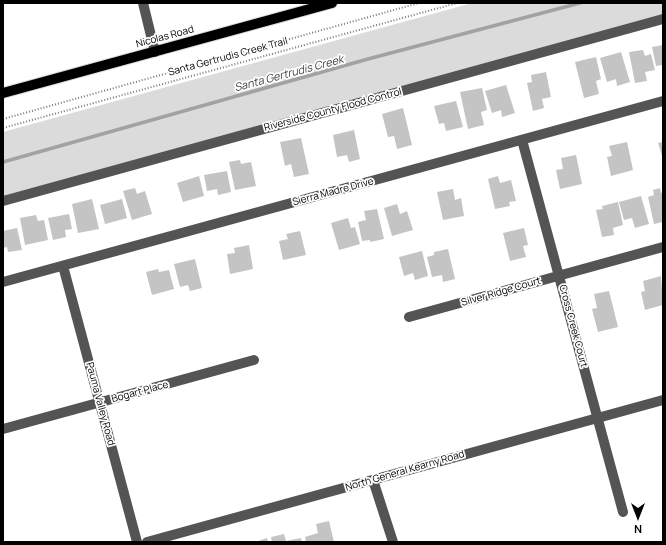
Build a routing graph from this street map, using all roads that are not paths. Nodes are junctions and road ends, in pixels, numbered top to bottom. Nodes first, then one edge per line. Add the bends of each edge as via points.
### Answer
1 (143, 3) edge
2 (332, 3) edge
3 (663, 20) edge
4 (155, 52) junction
5 (3, 93) edge
6 (663, 101) edge
7 (522, 140) junction
8 (3, 201) edge
9 (663, 247) edge
10 (63, 266) junction
11 (559, 276) junction
12 (3, 282) edge
13 (409, 317) dead end
14 (254, 360) dead end
15 (663, 400) edge
16 (99, 403) junction
17 (597, 418) junction
18 (3, 429) edge
19 (374, 480) junction
20 (623, 512) dead end
21 (137, 542) edge
22 (147, 542) edge
23 (393, 542) edge

1 - 4 street
2 - 4 main road, Nicolas Road
3 - 8 street, Riverside County Flood Control
4 - 5 main road, Nicolas Road
6 - 7 street, Sierra Madre Drive
7 - 10 street, Sierra Madre Drive
7 - 11 street, Cross Creek Court
9 - 11 street, Silver Ridge Court
10 - 12 street, Sierra Madre Drive
10 - 16 street, Pauma Valley Road
11 - 13 street, Silver Ridge Court
11 - 17 street, Cross Creek Court
14 - 16 street, Bogart Place
15 - 17 street, North General Kearny Road
16 - 18 street, Bogart Place
16 - 21 street, Pauma Valley Road
17 - 19 street, North General Kearny Road
17 - 20 street, Cross Creek Court
19 - 22 street, North General Kearny Road
19 - 23 street

